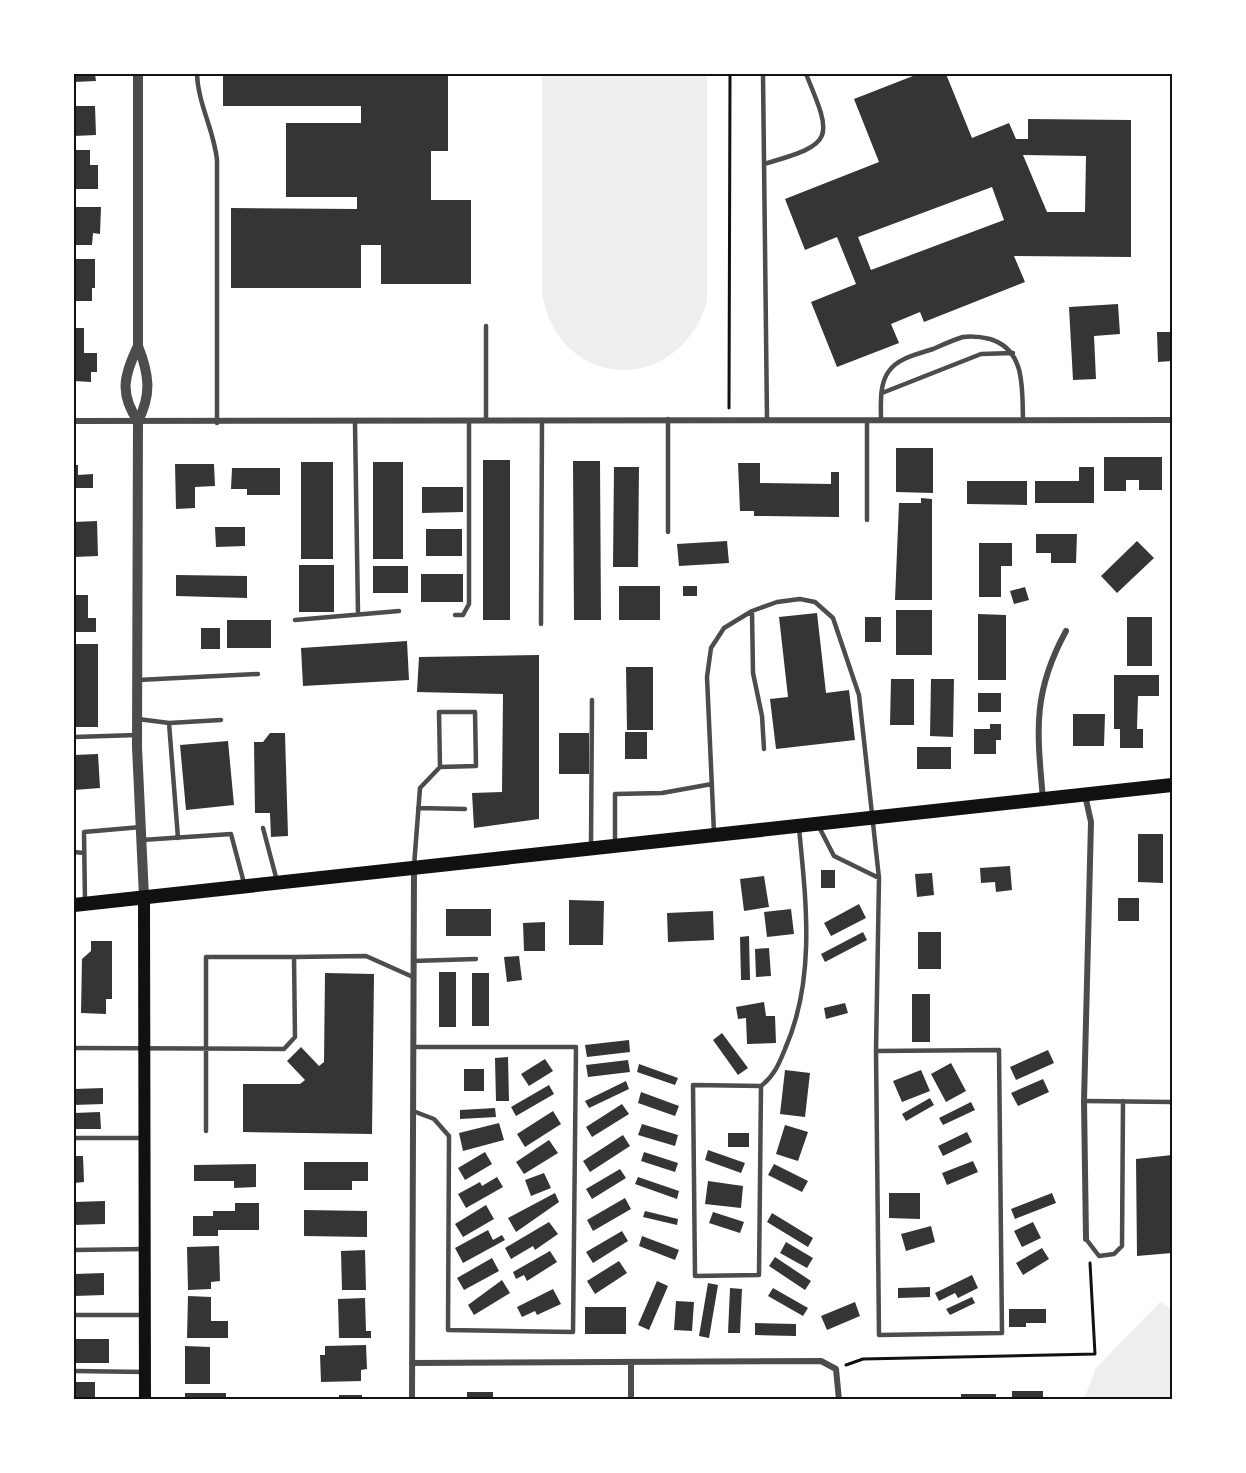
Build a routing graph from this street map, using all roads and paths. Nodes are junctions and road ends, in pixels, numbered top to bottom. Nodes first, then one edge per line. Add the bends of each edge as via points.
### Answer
1 (138, 74) edge
2 (197, 74) edge
3 (730, 74) edge
4 (763, 74) edge
5 (806, 74) edge
6 (764, 164) junction
7 (486, 326) dead end
8 (138, 346) junction
9 (1013, 353) junction
10 (882, 393) junction
11 (668, 419) junction
12 (729, 419) junction
13 (767, 419) junction
14 (469, 420) junction
15 (486, 420) junction
16 (542, 420) junction
17 (867, 420) junction
18 (881, 420) junction
19 (1023, 420) junction
20 (1173, 420) edge
21 (74, 421) edge
22 (138, 421) junction
23 (217, 423) junction
24 (355, 423) junction
25 (867, 519) dead end
26 (668, 532) dead end
27 (399, 611) dead end
28 (752, 611) junction
29 (358, 614) junction
30 (455, 615) dead end
31 (295, 620) dead end
32 (541, 624) dead end
33 (1066, 632) dead end
34 (258, 674) dead end
35 (137, 680) junction
36 (592, 700) dead end
37 (137, 719) junction
38 (221, 720) dead end
39 (169, 723) junction
40 (137, 735) junction
41 (74, 736) edge
42 (764, 749) dead end
43 (440, 766) junction
44 (712, 784) junction
45 (1173, 785) edge
46 (1084, 794) junction
47 (1043, 799) junction
48 (418, 808) junction
49 (465, 809) dead end
50 (873, 818) junction
51 (817, 823) junction
52 (798, 825) junction
53 (141, 827) junction
54 (262, 828) dead end
55 (714, 834) junction
56 (178, 838) junction
57 (142, 840) junction
58 (615, 845) junction
59 (591, 848) junction
60 (74, 852) edge
61 (84, 853) junction
62 (414, 868) junction
63 (879, 878) junction
64 (277, 883) junction
65 (245, 886) junction
66 (144, 897) junction
67 (79, 905) edge
68 (294, 957) junction
69 (476, 959) dead end
70 (413, 961) junction
71 (413, 977) junction
72 (413, 1047) junction
73 (74, 1048) edge
74 (145, 1048) junction
75 (206, 1048) junction
76 (876, 1051) junction
77 (761, 1086) junction
78 (1084, 1101) junction
79 (1123, 1101) junction
80 (1173, 1102) edge
81 (413, 1111) junction
82 (206, 1131) dead end
83 (74, 1138) edge
84 (144, 1138) junction
85 (1086, 1239) joint
86 (145, 1249) junction
87 (74, 1250) edge
88 (145, 1315) junction
89 (74, 1316) edge
90 (631, 1362) junction
91 (412, 1363) junction
92 (74, 1371) edge
93 (145, 1372) junction
94 (145, 1400) edge
95 (412, 1400) edge
96 (631, 1400) edge
97 (839, 1400) edge

1 - 8 street
2 - 23 lane via 217,160
3 - 12 path
4 - 6 lane
5 - 6 lane via 824,116 821,137 808,150
6 - 13 lane
7 - 15 lane
8 - 22 street via 147,369 147,404
8 - 22 street via 127,368 126,404
9 - 10 lane via 981,354
9 - 10 lane via 983,337 964,337 897,362 887,373
9 - 19 lane via 1021,375
10 - 18 lane
11 - 12 street
11 - 16 street
11 - 26 lane
12 - 13 street
13 - 17 street
14 - 15 street
14 - 24 street
14 - 30 lane via 469,604 463,615
15 - 16 street
16 - 32 lane
17 - 18 street
17 - 25 lane
18 - 19 street
19 - 20 street
21 - 22 street
22 - 23 street
22 - 35 street
23 - 24 street
24 - 29 lane
27 - 29 lane
28 - 42 lane via 753,673
28 - 44 lane via 724,628 711,648 707,676
28 - 50 lane via 800,599 815,602 833,618 859,695
29 - 31 lane
33 - 47 street via 1050,661 1042,689 1038,732
34 - 35 lane
35 - 37 street
36 - 59 lane
37 - 39 lane
37 - 40 street
38 - 39 lane
39 - 56 lane
40 - 41 lane
40 - 53 street
43 - 43 lane via 439,712 475,712 476,766
43 - 48 lane via 420,788
44 - 55 lane
44 - 58 lane via 662,793 615,794
45 - 46 main road
46 - 47 main road
46 - 78 street via 1092,822
47 - 50 main road
48 - 49 lane
48 - 62 lane
50 - 51 main road
50 - 63 lane
51 - 52 main road
51 - 63 lane via 834,856
52 - 55 main road
52 - 77 lane via 806,947 801,1005 778,1065
53 - 57 street
53 - 61 lane via 84,832
54 - 64 lane
55 - 58 main road
56 - 57 lane
56 - 65 lane via 231,834
57 - 66 street
58 - 59 main road
59 - 62 main road
60 - 61 lane
61 - 67 lane
62 - 64 main road
62 - 70 street
63 - 76 lane
64 - 65 main road
65 - 66 main road
66 - 67 main road
66 - 74 main road
68 - 71 lane via 366,956
68 - 75 lane via 295,1037 284,1049
68 - 75 lane via 206,957
69 - 70 lane
70 - 71 street
71 - 72 street
72 - 81 street
72 - 81 lane via 576,1047 573,1332 448,1330 449,1136 434,1119
73 - 74 lane
74 - 75 lane
74 - 84 main road
75 - 82 lane
76 - 76 lane via 999,1050 1002,1333 879,1335
77 - 77 lane via 759,1275 695,1276 693,1085
78 - 79 lane
78 - 85 street
79 - 80 lane
79 - 85 lane via 1122,1246 1113,1254 1099,1256
81 - 91 street
83 - 84 lane
84 - 86 main road
86 - 87 lane
86 - 88 main road
88 - 89 lane
88 - 93 main road
90 - 91 street
90 - 96 street
90 - 97 street via 821,1361 836,1369
91 - 95 street
92 - 93 lane
93 - 94 main road

